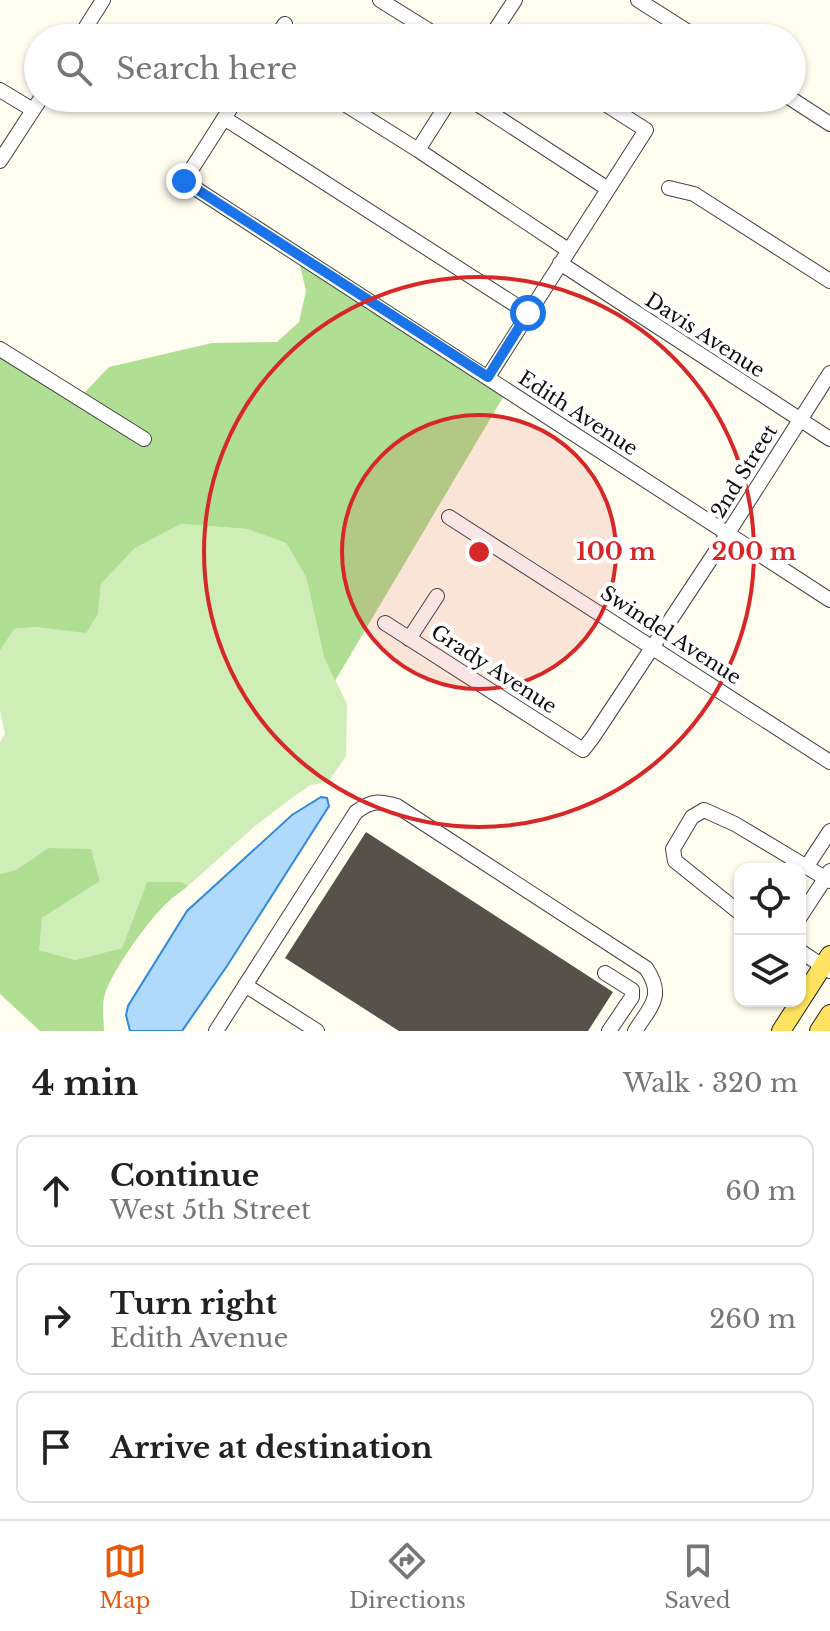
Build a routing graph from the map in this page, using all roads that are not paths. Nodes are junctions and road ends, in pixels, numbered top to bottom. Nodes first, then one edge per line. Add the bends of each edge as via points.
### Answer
1 (103, 0) edge
2 (380, 0) edge
3 (515, 0) edge
4 (638, 0) edge
5 (88, 24) edge
6 (419, 24) edge
7 (502, 24) edge
8 (676, 24) edge
9 (0, 90) edge
10 (24, 99) edge
11 (806, 108) edge
12 (32, 112) edge
13 (228, 112) edge
14 (357, 112) edge
15 (442, 112) edge
16 (490, 112) edge
17 (618, 112) edge
18 (224, 118) junction
19 (830, 124) edge
20 (418, 150) junction
21 (0, 161) edge
22 (669, 188) dead end
23 (608, 189) junction
24 (568, 250) junction
25 (560, 263) junction
26 (830, 281) edge
27 (528, 313) junction
28 (0, 349) edge
29 (830, 373) edge
30 (488, 377) junction
31 (801, 421) junction
32 (144, 439) dead end
33 (830, 439) edge
34 (449, 517) dead end
35 (728, 533) junction
36 (437, 596) dead end
37 (830, 600) edge
38 (385, 623) dead end
39 (409, 639) junction
40 (653, 647) junction
41 (583, 750) joint
42 (830, 762) edge
43 (830, 831) edge
44 (802, 863) edge
45 (807, 866) joint
46 (828, 877) edge
47 (734, 908) edge
48 (806, 908) edge
49 (806, 954) edge
50 (828, 964) edge
51 (605, 973) dead end
52 (245, 985) junction
53 (620, 1014) junction
54 (830, 1014) edge
55 (637, 1028) edge
56 (216, 1031) edge
57 (317, 1031) edge
58 (609, 1031) edge
59 (781, 1031) edge
60 (819, 1031) edge

1 - 5 street
2 - 6 street
3 - 7 street
4 - 8 street
9 - 10 street
11 - 19 street
12 - 21 street
13 - 18 street
14 - 20 street
15 - 20 street
16 - 23 street
17 - 23 street via 646,130
18 - 27 street
18 - 30 street, Edith Avenue via 184,181
20 - 24 street
22 - 26 street via 694,194
23 - 24 street
24 - 25 street
25 - 27 street
25 - 31 street, Davis Avenue
27 - 30 street
28 - 32 street
29 - 31 street, 2nd Street
30 - 35 street, Edith Avenue
31 - 33 street, Davis Avenue
31 - 35 street, 2nd Street
34 - 40 street, Swindel Avenue
35 - 37 street, Edith Avenue
35 - 40 street, 2nd Street
36 - 39 street
38 - 39 street, Grady Avenue
39 - 41 street, Grady Avenue
40 - 41 street, 2nd Street
40 - 42 street, Swindel Avenue
43 - 45 street
44 - 47 street via 704,810 692,817 673,849 675,861
45 - 46 street
46 - 48 street
49 - 50 street
50 - 59 main road
51 - 53 street via 632,990
52 - 55 street via 356,812 367,803 382,802 397,806 646,968 655,981 655,1001
52 - 56 street
52 - 57 street
53 - 55 street
53 - 58 street
54 - 60 main road

